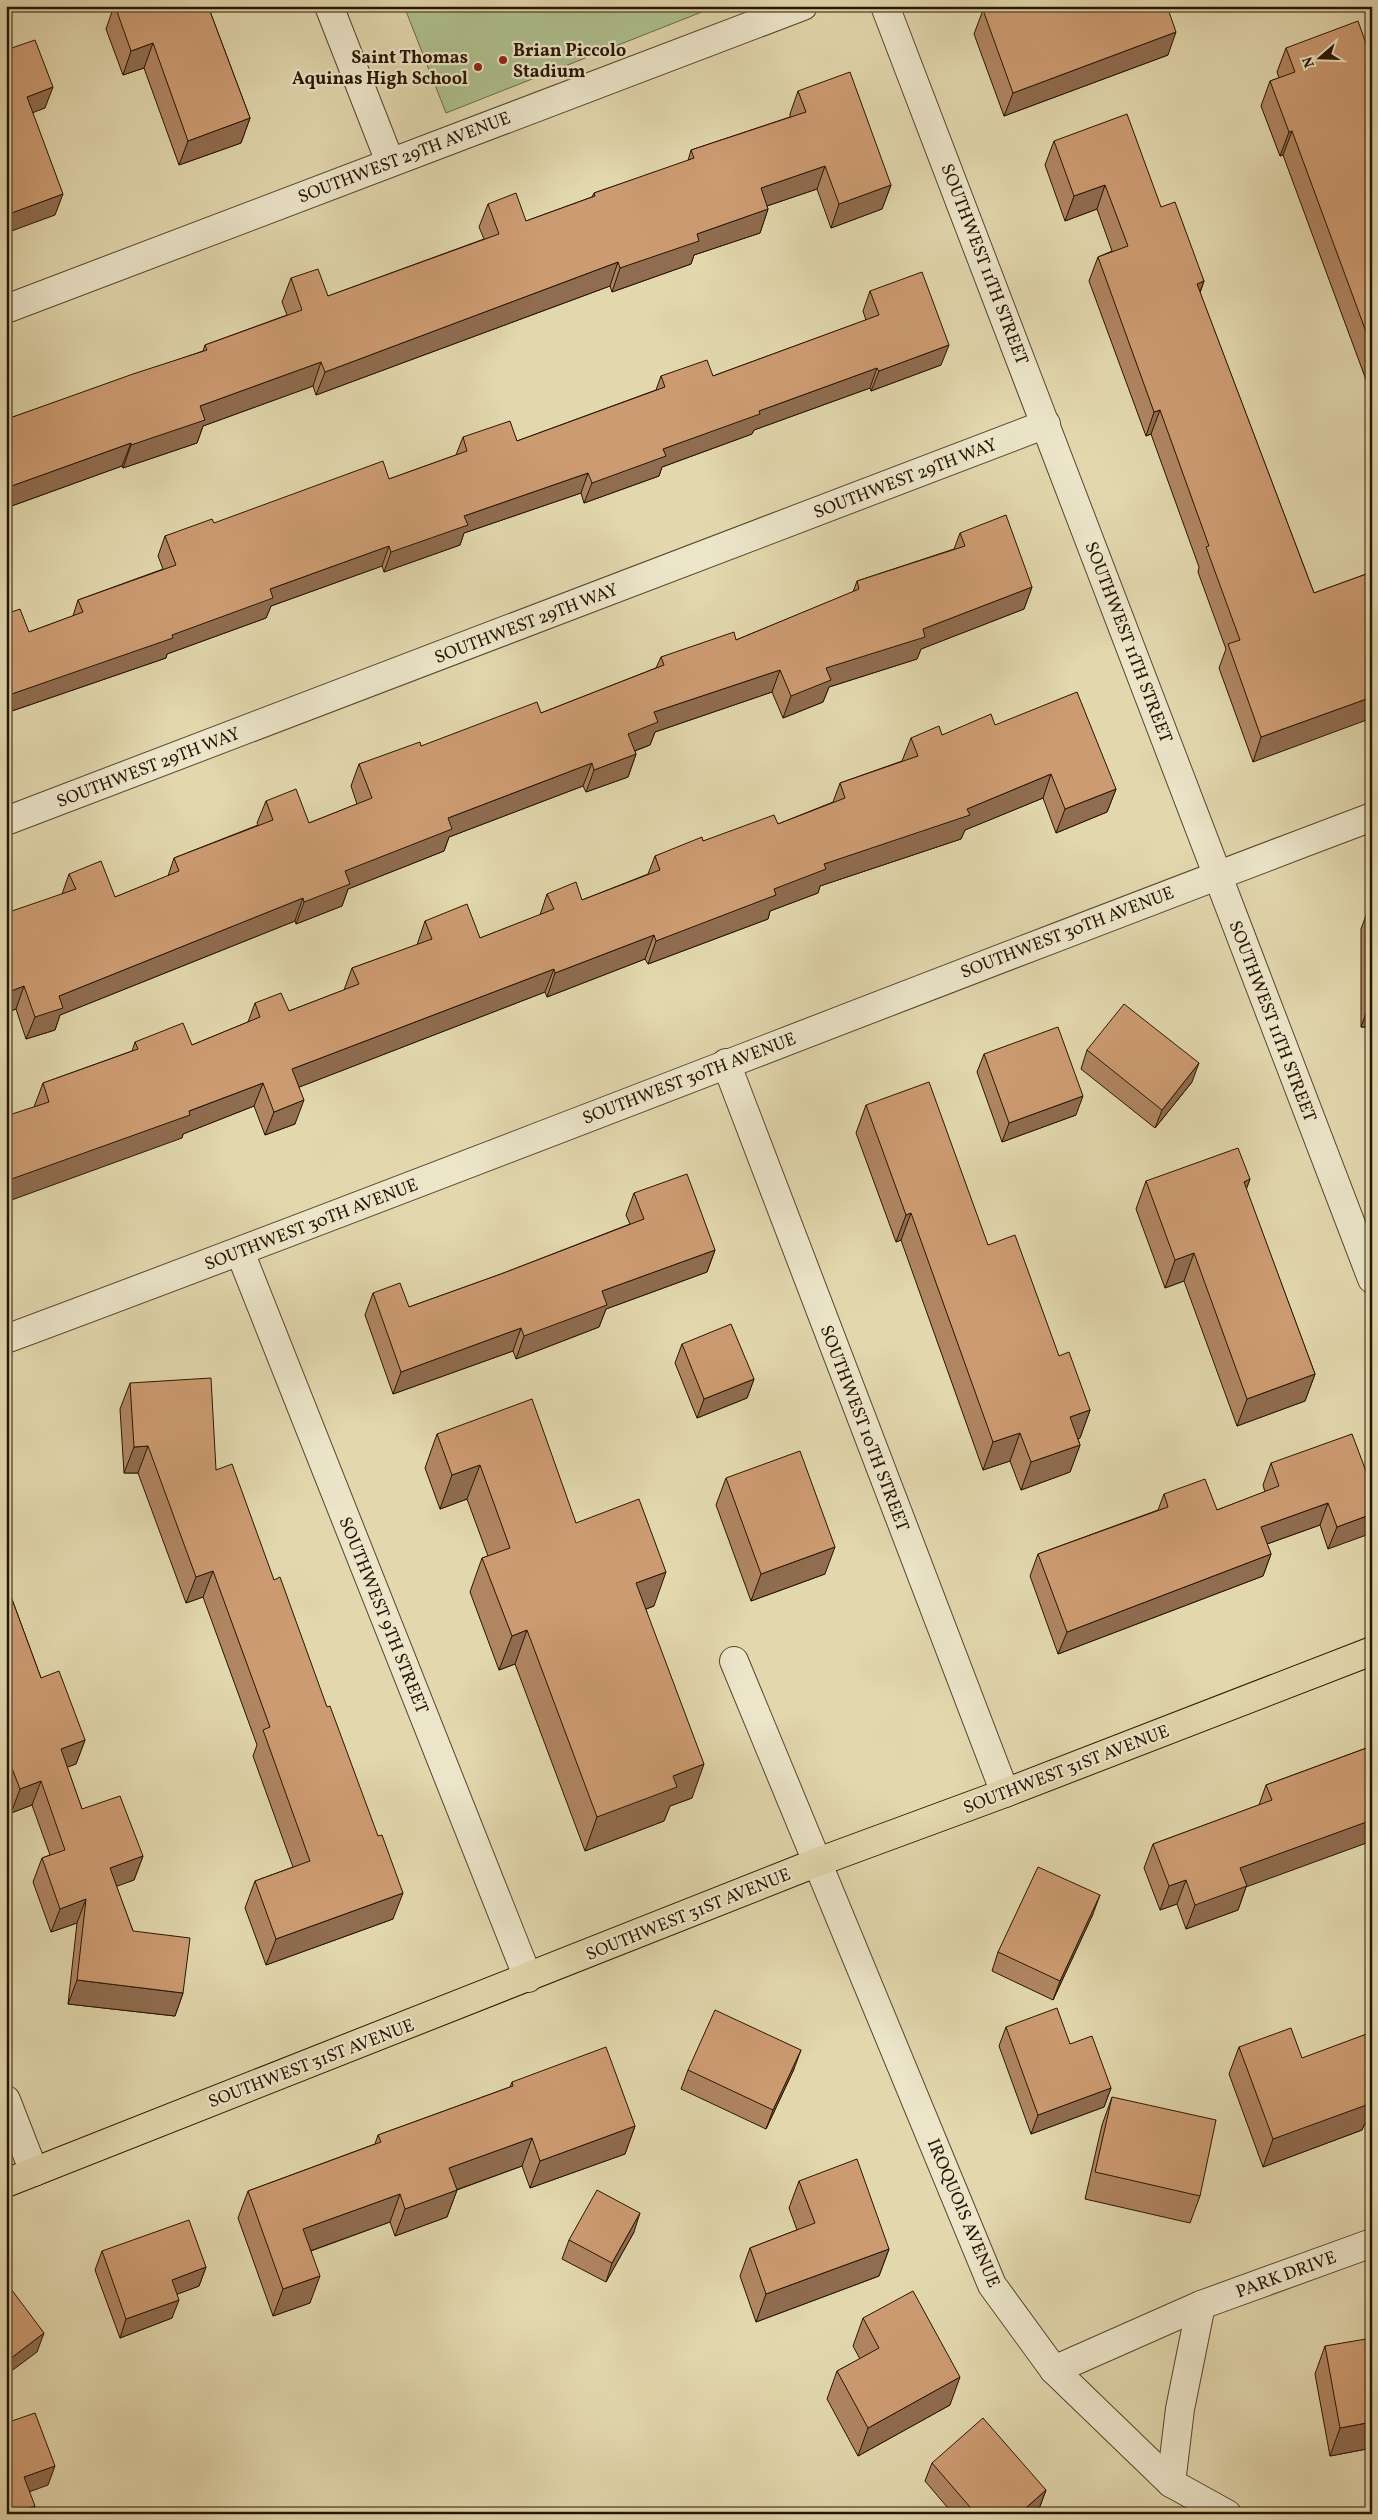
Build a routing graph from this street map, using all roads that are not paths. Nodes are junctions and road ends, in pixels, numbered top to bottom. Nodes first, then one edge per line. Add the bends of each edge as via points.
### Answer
1 (330, 6) edge
2 (803, 6) edge
3 (885, 6) edge
4 (390, 162) junction
5 (6, 308) edge
6 (1046, 424) junction
7 (1372, 817) edge
8 (6, 822) edge
9 (1217, 875) junction
10 (726, 1063) junction
11 (240, 1252) junction
12 (1372, 1279) edge
13 (6, 1339) edge
14 (1372, 1652) edge
15 (734, 1661) dead end
16 (1005, 1793) junction
17 (818, 1862) junction
18 (528, 1978) junction
19 (6, 2100) edge
20 (34, 2172) junction
21 (6, 2183) edge
22 (1372, 2243) edge
23 (1201, 2305) junction
24 (1054, 2370) junction
25 (1171, 2483) junction
26 (1228, 2514) edge

1 - 4 street
2 - 4 street, SOUTHWEST 29TH AVENUE
3 - 6 street, SOUTHWEST 11TH STREET
4 - 5 street, SOUTHWEST 29TH AVENUE
6 - 8 street, SOUTHWEST 29TH WAY
6 - 9 street, SOUTHWEST 11TH STREET
7 - 9 street, SOUTHWEST 30TH AVENUE
9 - 10 street, SOUTHWEST 30TH AVENUE
9 - 12 street, SOUTHWEST 11TH STREET
10 - 11 street, SOUTHWEST 30TH AVENUE
10 - 16 street, SOUTHWEST 10TH STREET
11 - 13 street, SOUTHWEST 30TH AVENUE
11 - 18 street, SOUTHWEST 9TH STREET
14 - 16 main road, SOUTHWEST 31ST AVENUE
15 - 17 street, IROQUOIS AVENUE
16 - 17 main road, SOUTHWEST 31ST AVENUE
17 - 18 main road, SOUTHWEST 31ST AVENUE
17 - 24 street, IROQUOIS AVENUE via 992,2285
18 - 20 main road, SOUTHWEST 31ST AVENUE
19 - 20 street
20 - 21 main road, SOUTHWEST 31ST AVENUE
22 - 23 street, PARK DRIVE
23 - 24 street, PARK DRIVE
23 - 25 street via 1180,2409
24 - 25 street, IROQUOIS AVENUE
25 - 26 street, IROQUOIS AVENUE

